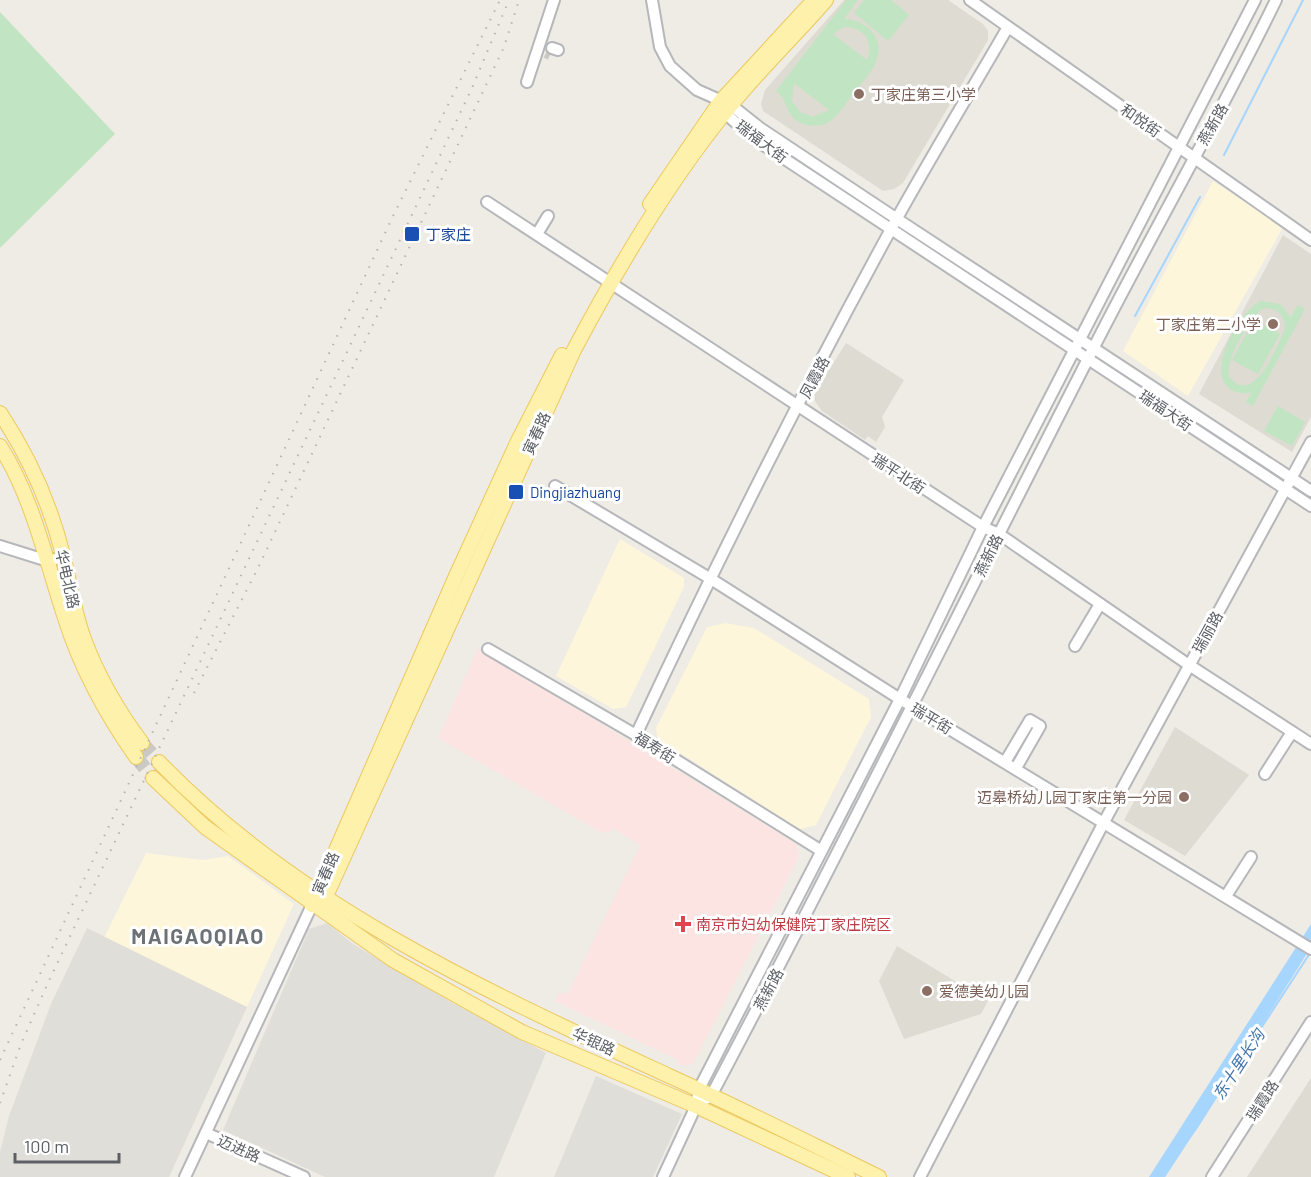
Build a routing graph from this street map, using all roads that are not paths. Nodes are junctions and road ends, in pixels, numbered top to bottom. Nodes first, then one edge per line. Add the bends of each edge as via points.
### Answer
1 (554, 0) edge
2 (652, 0) edge
3 (814, 0) edge
4 (826, 0) edge
5 (970, 0) edge
6 (1255, 0) edge
7 (1276, 0) edge
8 (1008, 27) junction
9 (527, 82) dead end
10 (725, 107) junction
11 (1179, 147) junction
12 (1193, 158) junction
13 (487, 202) dead end
14 (548, 216) dead end
15 (894, 224) junction
16 (537, 234) junction
17 (1311, 240) edge
18 (607, 280) junction
19 (1081, 338) junction
20 (1094, 346) junction
21 (1075, 350) junction
22 (1088, 358) junction
23 (798, 406) junction
24 (0, 413) edge
25 (1311, 442) edge
26 (0, 446) edge
27 (1292, 478) junction
28 (555, 486) dead end
29 (1285, 489) junction
30 (1311, 491) edge
31 (1311, 506) edge
32 (983, 527) junction
33 (999, 534) junction
34 (0, 546) edge
35 (63, 556) junction
36 (48, 561) junction
37 (711, 579) junction
38 (1100, 604) junction
39 (1075, 646) dead end
40 (488, 649) dead end
41 (1189, 665) junction
42 (900, 699) junction
43 (913, 707) junction
44 (1293, 732) junction
45 (636, 735) junction
46 (142, 742) tunnel mouth
47 (1311, 744) edge
48 (135, 758) tunnel mouth
49 (159, 762) tunnel mouth
50 (1005, 762) junction
51 (1016, 768) junction
52 (1265, 774) dead end
53 (153, 778) tunnel mouth
54 (1104, 822) junction
55 (820, 850) junction
56 (1251, 856) dead end
57 (321, 893) junction
58 (1226, 896) junction
59 (312, 905) junction
60 (1311, 949) edge
61 (1311, 1022) edge
62 (705, 1093) junction
63 (696, 1106) junction
64 (206, 1133) junction
65 (185, 1177) edge
66 (304, 1177) edge
67 (663, 1177) edge
68 (848, 1177) edge
69 (879, 1177) edge
70 (920, 1177) edge
71 (1212, 1177) edge

1 - 9 street via 548,50
2 - 10 street, 瑞福大街 via 660,47 670,66 697,90
3 - 10 main road, 寅春路
4 - 10 main road, 寅春路
5 - 8 street, 和悦街
6 - 11 street, 燕新路
7 - 12 street, 燕新路
8 - 11 street, 和悦街
8 - 15 street, 凤霞路
10 - 15 street, 瑞福大街 via 753,138
10 - 18 main road, 寅春路
11 - 12 street, 和悦街
11 - 19 street, 燕新路
12 - 17 street, 和悦街
12 - 20 street, 燕新路
13 - 16 street, 瑞平北街
14 - 16 street
15 - 19 street, 瑞福大街
15 - 21 street, 瑞福大街
15 - 23 street, 凤霞路
16 - 18 street, 瑞平北街
18 - 23 street, 瑞平北街
18 - 57 main road, 寅春路
19 - 20 street, 瑞福大街
19 - 21 street, 燕新路
20 - 22 street, 燕新路
20 - 27 street, 瑞福大街
21 - 22 street, 瑞福大街
21 - 32 street, 燕新路
22 - 29 street, 瑞福大街
22 - 33 street, 燕新路
23 - 32 street, 瑞平北街
23 - 37 street, 凤霞路
24 - 35 main road, 华电北路 via 32,465
25 - 27 street, 瑞丽路
26 - 36 main road, 华电北路 via 27,501
27 - 29 street, 瑞丽路
27 - 30 street, 瑞福大街
28 - 37 street, 瑞平街
29 - 31 street, 瑞福大街
29 - 41 street, 瑞丽路
32 - 33 street, 瑞平北街
32 - 42 street, 燕新路
33 - 38 street, 瑞平北街
33 - 43 street, 燕新路
34 - 36 street
35 - 36 street
35 - 46 main road, 华电北路 via 83,638 111,697
36 - 48 main road, 华电北路 via 80,661
37 - 42 street, 瑞平街
37 - 45 street, 凤霞路
38 - 39 street
38 - 41 street, 瑞平北街
40 - 45 street, 福寿街
41 - 44 street, 瑞平北街
41 - 54 street, 瑞丽路
42 - 43 street, 瑞平街
42 - 55 street, 燕新路
43 - 50 street, 瑞平街
43 - 62 street, 燕新路
44 - 47 street, 瑞平北街
44 - 52 street
45 - 55 street, 福寿街
49 - 57 main road via 206,808
50 - 51 street, 瑞平街
50 - 51 street via 1030,720 1040,726
51 - 54 street, 瑞平街
53 - 59 main road via 205,827
54 - 58 street, 瑞平街
54 - 70 street, 瑞丽路
55 - 62 street, 燕新路
56 - 58 street
57 - 59 main road, 寅春路
57 - 62 main road, 华银路 via 417,953 508,1001
58 - 60 street, 瑞平街
59 - 63 main road, 华银路 via 393,960 522,1032
59 - 64 street, 寅春路
61 - 71 street, 瑞霞路
62 - 63 street, 燕新路
62 - 69 main road, 华银路
63 - 67 street
63 - 68 main road, 华银路
64 - 65 street, 寅春路
64 - 66 street, 迈进路

